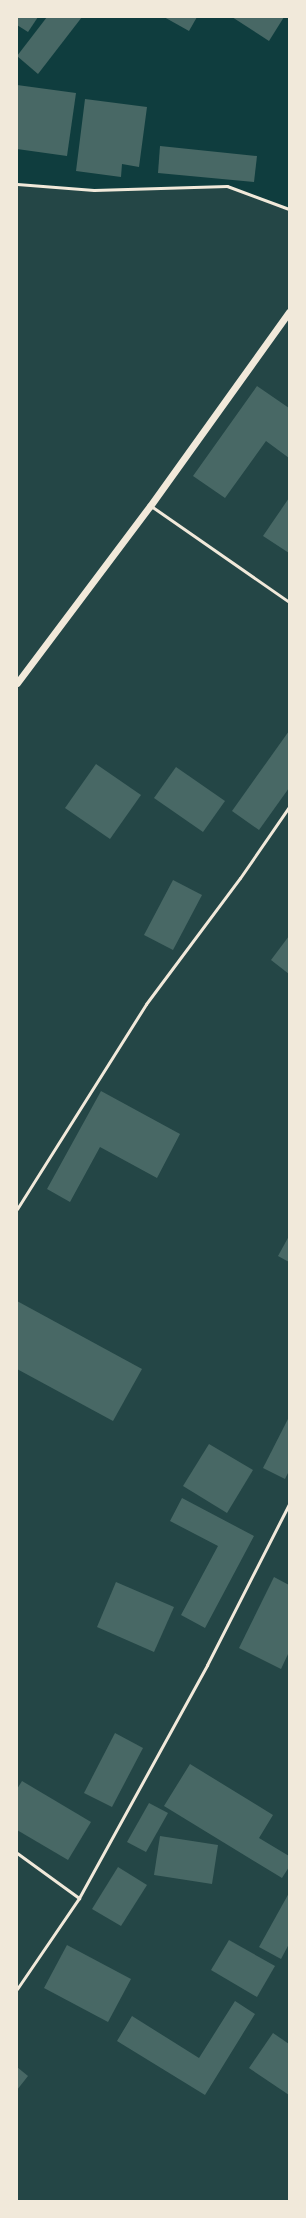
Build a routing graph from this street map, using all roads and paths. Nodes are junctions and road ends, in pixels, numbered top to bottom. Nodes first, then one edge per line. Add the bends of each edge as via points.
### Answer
1 (17, 184) edge
2 (289, 209) edge
3 (289, 312) edge
4 (150, 506) junction
5 (289, 602) edge
6 (17, 683) edge
7 (289, 807) edge
8 (17, 1209) edge
9 (289, 1504) edge
10 (17, 1853) edge
11 (79, 1898) junction
12 (17, 1989) edge

1 - 2 lane via 94,190 227,186
3 - 4 street
4 - 5 lane
4 - 6 street
7 - 8 lane via 240,878 146,1004
9 - 11 lane via 207,1665
10 - 11 lane
11 - 12 lane

